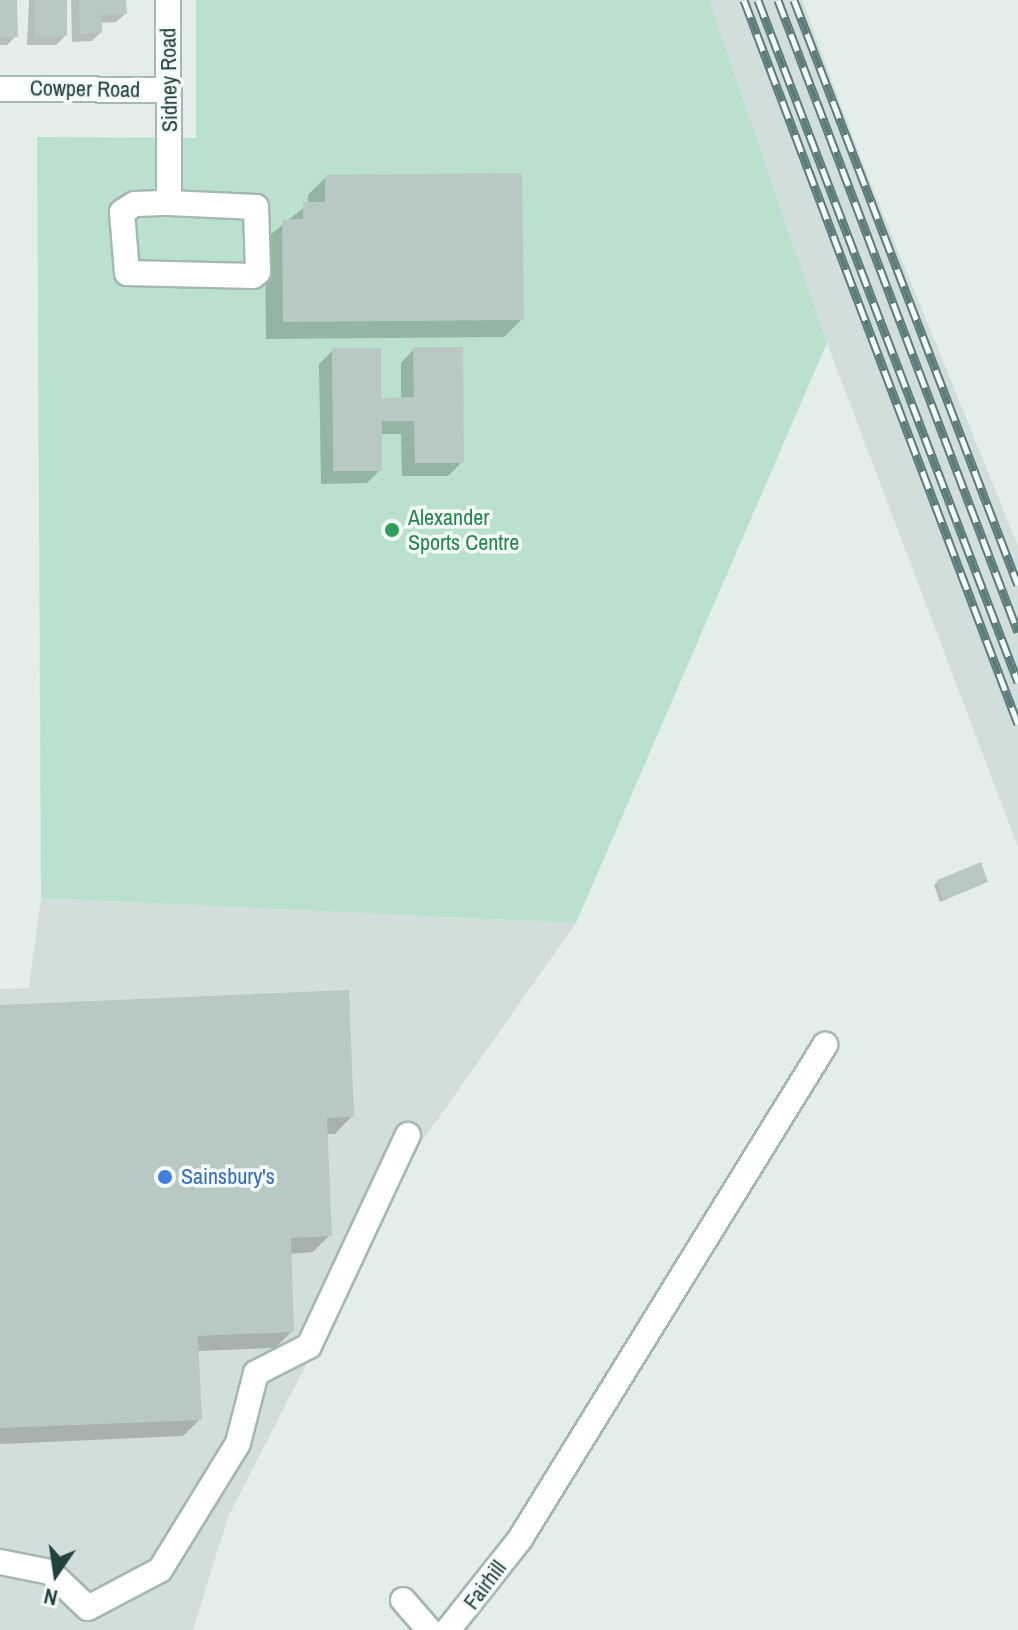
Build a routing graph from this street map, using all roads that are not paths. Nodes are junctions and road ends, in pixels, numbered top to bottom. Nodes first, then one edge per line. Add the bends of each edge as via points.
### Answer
1 (168, 0) edge
2 (0, 89) edge
3 (169, 90) junction
4 (169, 203) junction
5 (825, 1045) dead end
6 (408, 1135) dead end
7 (0, 1562) edge
8 (403, 1600) dead end
9 (429, 1630) edge
10 (448, 1630) edge

1 - 3 street, Sidney Road
2 - 3 street, Cowper Road
3 - 4 street, Sidney Road
4 - 4 street via 256,207 258,272 127,273 122,212 135,204
5 - 10 street, Fairhill via 520,1539
6 - 7 street via 309,1346 256,1373 238,1443 160,1570 88,1608 50,1572
8 - 9 street

